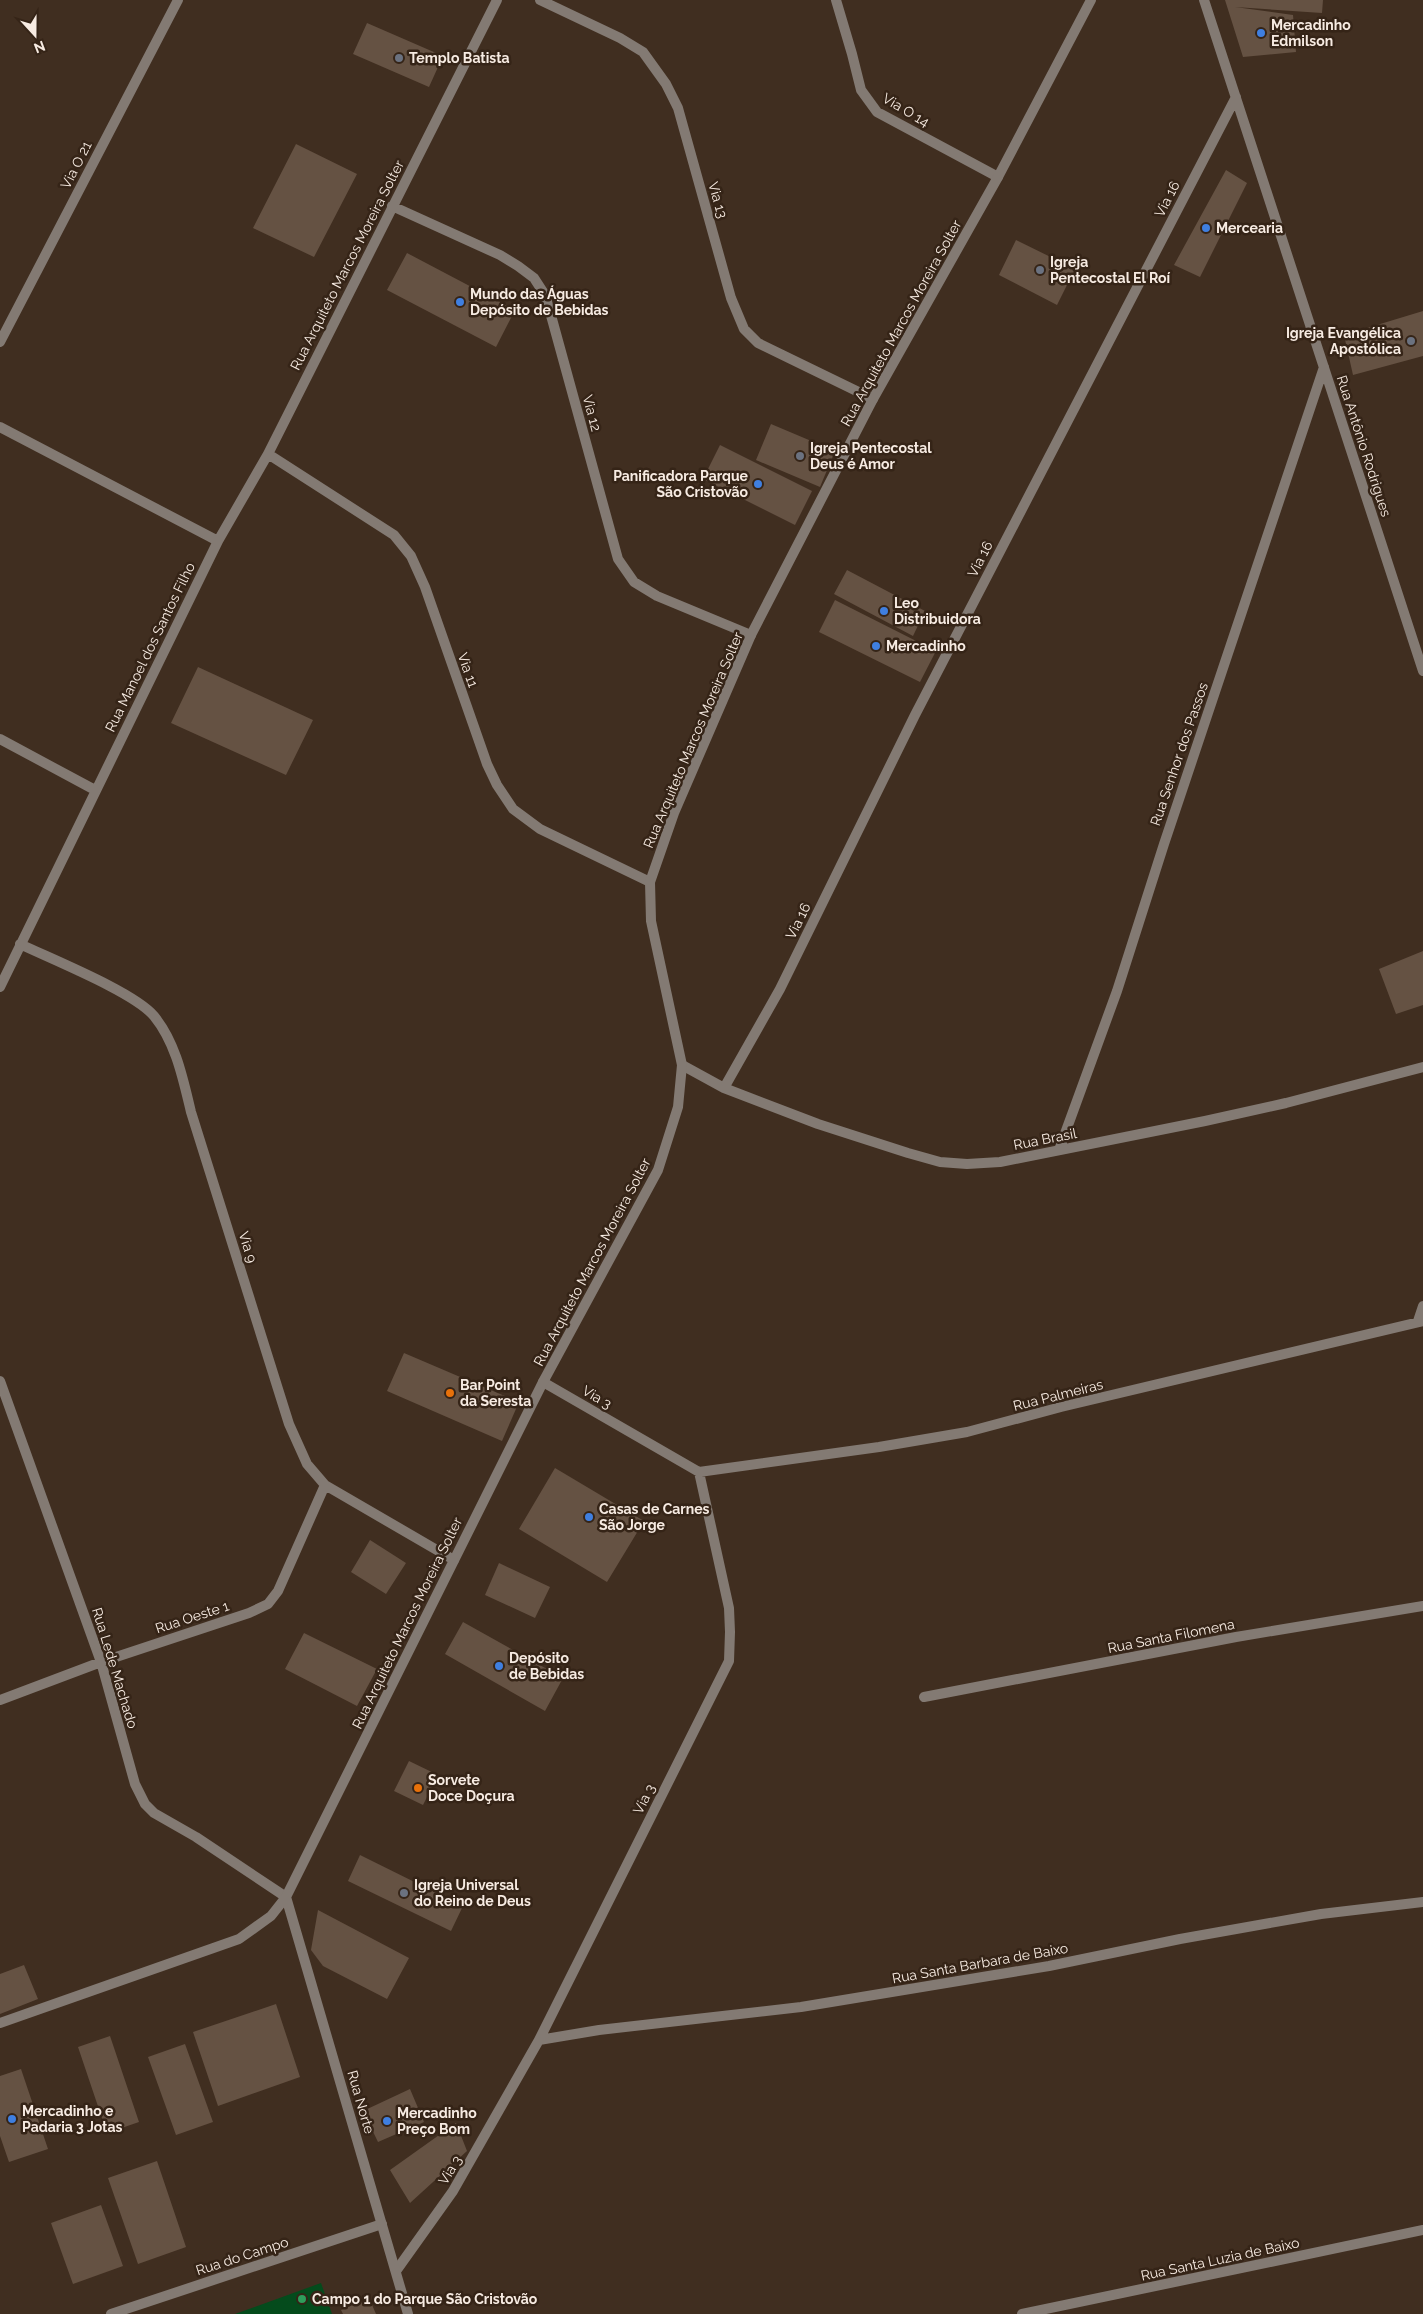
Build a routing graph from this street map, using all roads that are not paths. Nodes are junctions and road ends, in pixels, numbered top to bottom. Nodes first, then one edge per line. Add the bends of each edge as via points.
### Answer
1 (178, 0) edge
2 (498, 0) edge
3 (540, 0) edge
4 (836, 0) edge
5 (1090, 0) edge
6 (1204, 0) edge
7 (1236, 97) junction
8 (998, 177) junction
9 (392, 206) junction
10 (0, 342) edge
11 (1324, 367) junction
12 (873, 400) junction
13 (0, 427) edge
14 (268, 454) junction
15 (218, 541) junction
16 (751, 635) junction
17 (1423, 671) edge
18 (0, 739) edge
19 (95, 790) junction
20 (650, 882) junction
21 (20, 944) junction
22 (0, 987) edge
23 (682, 1065) junction
24 (1423, 1067) edge
25 (724, 1088) junction
26 (1059, 1150) junction
27 (1423, 1306) edge
28 (1421, 1321) edge
29 (0, 1381) edge
30 (543, 1382) junction
31 (699, 1472) junction
32 (325, 1485) junction
33 (454, 1560) junction
34 (1423, 1606) edge
35 (101, 1662) junction
36 (924, 1697) dead end
37 (0, 1700) edge
38 (286, 1897) junction
39 (1423, 1902) edge
40 (0, 2023) edge
41 (539, 2040) junction
42 (382, 2224) junction
43 (1423, 2230) edge
44 (396, 2271) junction
45 (111, 2314) edge
46 (408, 2314) edge
47 (1022, 2314) edge

1 - 10 street, Via O 21
2 - 9 street, Rua Arquiteto Marcos Moreira Solter
3 - 12 street, Via 13 via 643,52 666,84 678,108 730,298 744,329 758,343
4 - 8 street, Via O 14 via 861,90 877,112
5 - 8 street, Rua Arquiteto Marcos Moreira Solter
6 - 7 street, Rua Antônio Rodrigues
7 - 11 street, Rua Antônio Rodrigues
7 - 25 street, Via 16 via 915,715 780,989
8 - 12 street, Rua Arquiteto Marcos Moreira Solter
9 - 14 street, Rua Arquiteto Marcos Moreira Solter
9 - 16 street, Via 12 via 500,255 534,278 545,295 618,560 634,582 657,596
11 - 17 street, Rua Antônio Rodrigues
11 - 26 street, Rua Senhor dos Passos via 1117,991
12 - 16 street, Rua Arquiteto Marcos Moreira Solter
13 - 15 street
14 - 15 street, Rua Arquiteto Marcos Moreira Solter
14 - 20 street, Via 11 via 394,535 411,556 425,587 487,764 513,809 540,829
15 - 19 street, Rua Manoel dos Santos Filho
16 - 20 street, Rua Arquiteto Marcos Moreira Solter via 674,814
18 - 19 street
19 - 21 street, Rua Manoel dos Santos Filho
20 - 23 street, Rua Arquiteto Marcos Moreira Solter via 651,921
21 - 22 street, Rua Manoel dos Santos Filho
21 - 32 street, Via 9 via 140,1005 154,1016 167,1038 181,1068 191,1112 289,1424 307,1464
23 - 25 street, Rua Brasil
23 - 30 street, Rua Arquiteto Marcos Moreira Solter via 678,1107 658,1170
24 - 26 street, Rua Brasil via 1268,1107
25 - 26 street, Rua Brasil via 818,1124 940,1162 1000,1162
27 - 28 street
28 - 31 street, Rua Palmeiras via 967,1432 879,1448
29 - 35 street, Rua Lede Machado
30 - 31 street, Via 3
30 - 33 street, Rua Arquiteto Marcos Moreira Solter
31 - 41 street, Via 3 via 729,1608 729,1661
32 - 33 street, Via 9
32 - 35 street, Rua Oeste 1 via 278,1591 268,1604
33 - 38 street, Rua Arquiteto Marcos Moreira Solter
34 - 36 street, Rua Santa Filomena via 1236,1637
35 - 37 street, Rua Oeste 1
35 - 38 street, Rua Lede Machado via 135,1784 145,1804 154,1813
38 - 40 street via 271,1916 239,1939
38 - 42 street, Rua Norte
39 - 41 street, Rua Santa Barbara de Baixo via 1321,1914 1049,1966 801,2007
41 - 44 street, Via 3 via 453,2191
42 - 44 street, Rua Norte
42 - 45 street, Rua do Campo
43 - 47 street, Rua Santa Luzia de Baixo
44 - 46 street, Rua Norte

